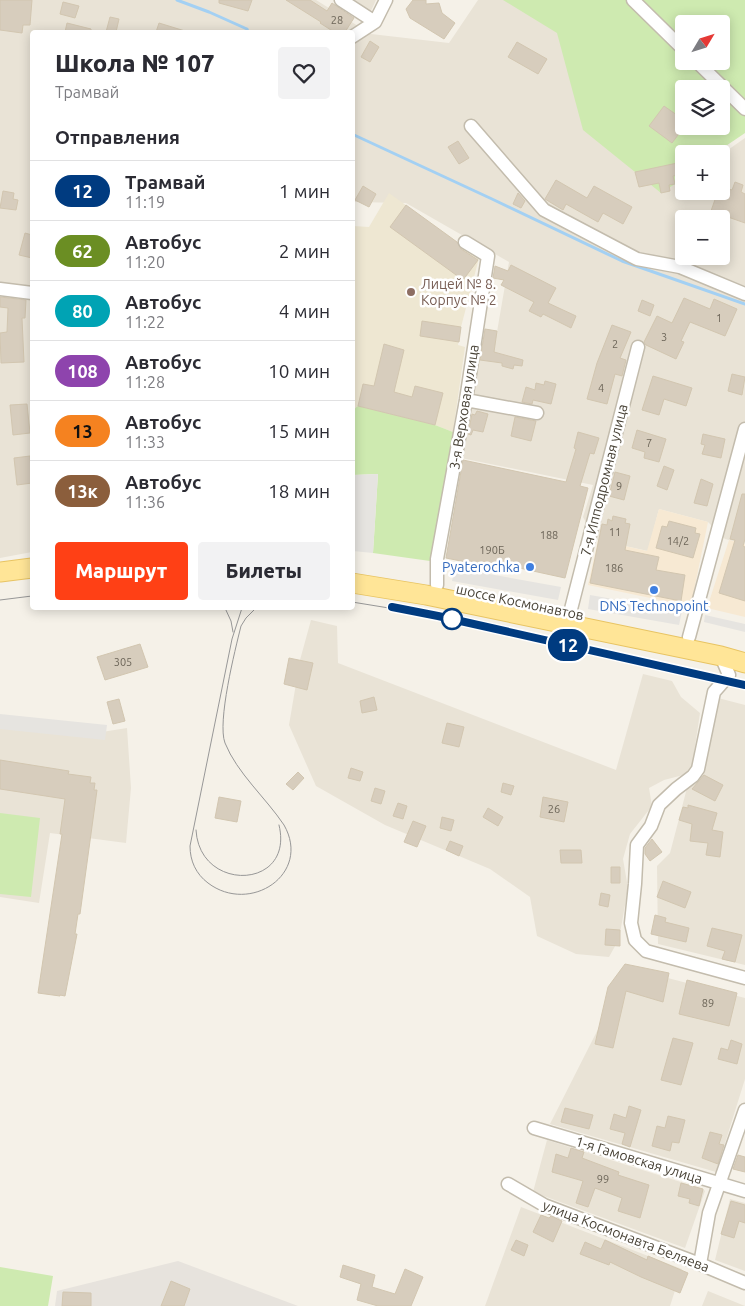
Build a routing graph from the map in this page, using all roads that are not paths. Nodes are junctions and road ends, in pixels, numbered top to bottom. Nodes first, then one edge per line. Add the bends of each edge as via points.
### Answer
1 (341, 0) edge
2 (386, 0) edge
3 (633, 0) edge
4 (375, 22) junction
5 (355, 35) edge
6 (675, 41) edge
7 (705, 70) edge
8 (745, 109) edge
9 (471, 126) dead end
10 (465, 242) dead end
11 (0, 288) edge
12 (30, 293) edge
13 (745, 294) edge
14 (638, 347) dead end
15 (466, 400) junction
16 (536, 413) dead end
17 (745, 429) edge
18 (30, 568) edge
19 (0, 572) edge
20 (355, 575) edge
21 (30, 579) edge
22 (355, 583) edge
23 (0, 584) edge
24 (437, 585) junction
25 (570, 613) junction
26 (690, 637) junction
27 (745, 649) edge
28 (722, 656) junction
29 (745, 663) edge
30 (745, 978) edge
31 (745, 1110) edge
32 (534, 1128) dead end
33 (508, 1184) dead end
34 (719, 1184) junction
35 (745, 1190) edge
36 (700, 1264) junction
37 (745, 1283) edge

1 - 4 street
2 - 4 street
3 - 6 street
4 - 5 street
7 - 8 street
9 - 13 street via 544,210 636,259 680,267
10 - 15 street, 3-я Верховая улица via 488,256
11 - 12 street
14 - 25 street, 7-я Ипподромная улица
15 - 16 street
15 - 24 street, 3-я Верховая улица via 438,559
17 - 26 street
18 - 19 main road
20 - 24 main road, шоссе Космонавтов
21 - 23 main road
22 - 28 main road, шоссе Космонавтов
24 - 25 main road, шоссе Космонавтов
25 - 26 main road, шоссе Космонавтов
26 - 27 main road, шоссе Космонавтов
28 - 29 main road, шоссе Космонавтов
28 - 30 street via 729,675 714,692 698,769 659,805 651,826 637,845 631,923 635,940 646,951
31 - 34 street
32 - 34 street, 1-я Гамовская улица
33 - 36 street, улица Космонавта Беляева via 544,1204
34 - 35 street, 1-я Гамовская улица
34 - 36 street via 709,1213
36 - 37 street, улица Космонавта Беляева

